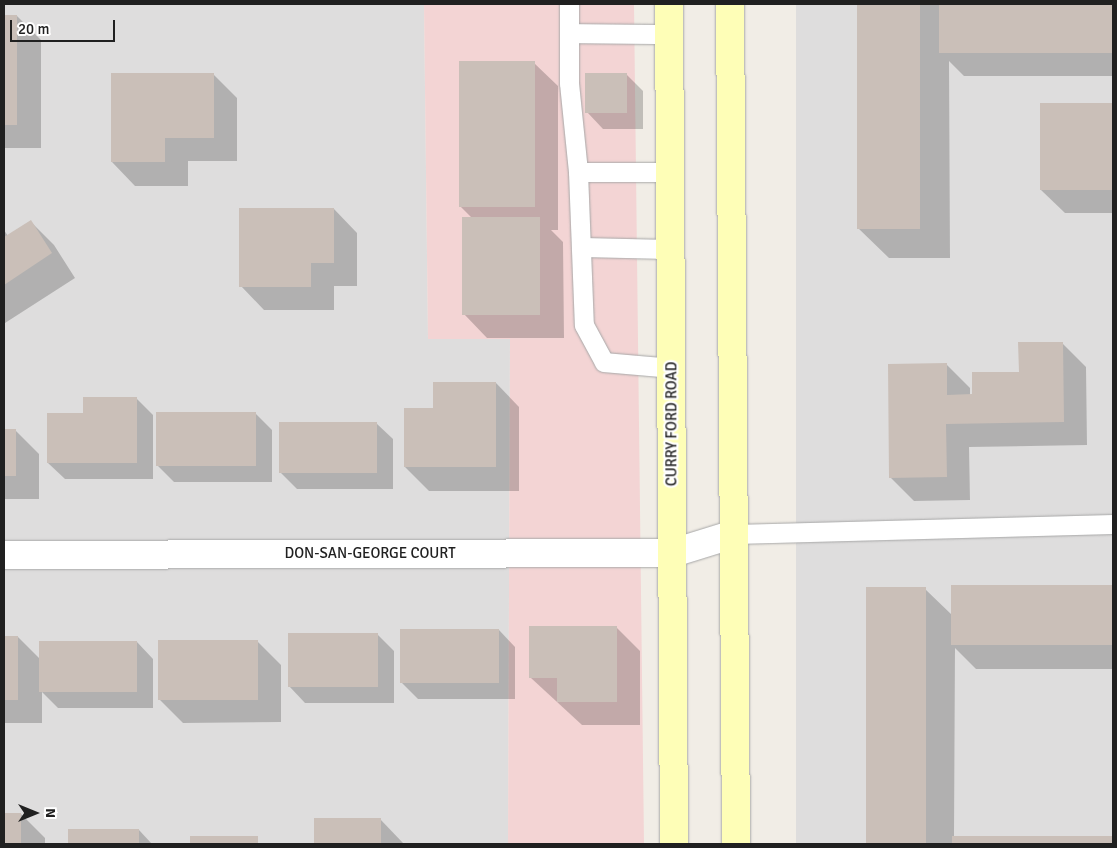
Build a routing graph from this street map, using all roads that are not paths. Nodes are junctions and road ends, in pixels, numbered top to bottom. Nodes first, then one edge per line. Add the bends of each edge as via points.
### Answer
1 (569, 4) edge
2 (669, 4) edge
3 (730, 4) edge
4 (569, 33) junction
5 (669, 34) junction
6 (578, 172) junction
7 (670, 172) junction
8 (581, 247) junction
9 (670, 249) junction
10 (672, 368) junction
11 (1113, 524) edge
12 (734, 534) junction
13 (673, 553) junction
14 (4, 555) edge
15 (674, 844) edge
16 (736, 844) edge

1 - 4 lane
2 - 5 main road, CURRY FORD ROAD
3 - 12 main road
4 - 5 lane
4 - 6 lane
5 - 7 main road, CURRY FORD ROAD
6 - 7 lane
6 - 8 lane
7 - 9 main road, CURRY FORD ROAD
8 - 9 lane
8 - 10 lane via 584,325 604,362
9 - 10 main road, CURRY FORD ROAD
10 - 13 main road, CURRY FORD ROAD
11 - 12 lane
12 - 13 street, DON-SAN-GEORGE COURT
12 - 16 main road
13 - 14 street, DON-SAN-GEORGE COURT
13 - 15 main road, CURRY FORD ROAD

